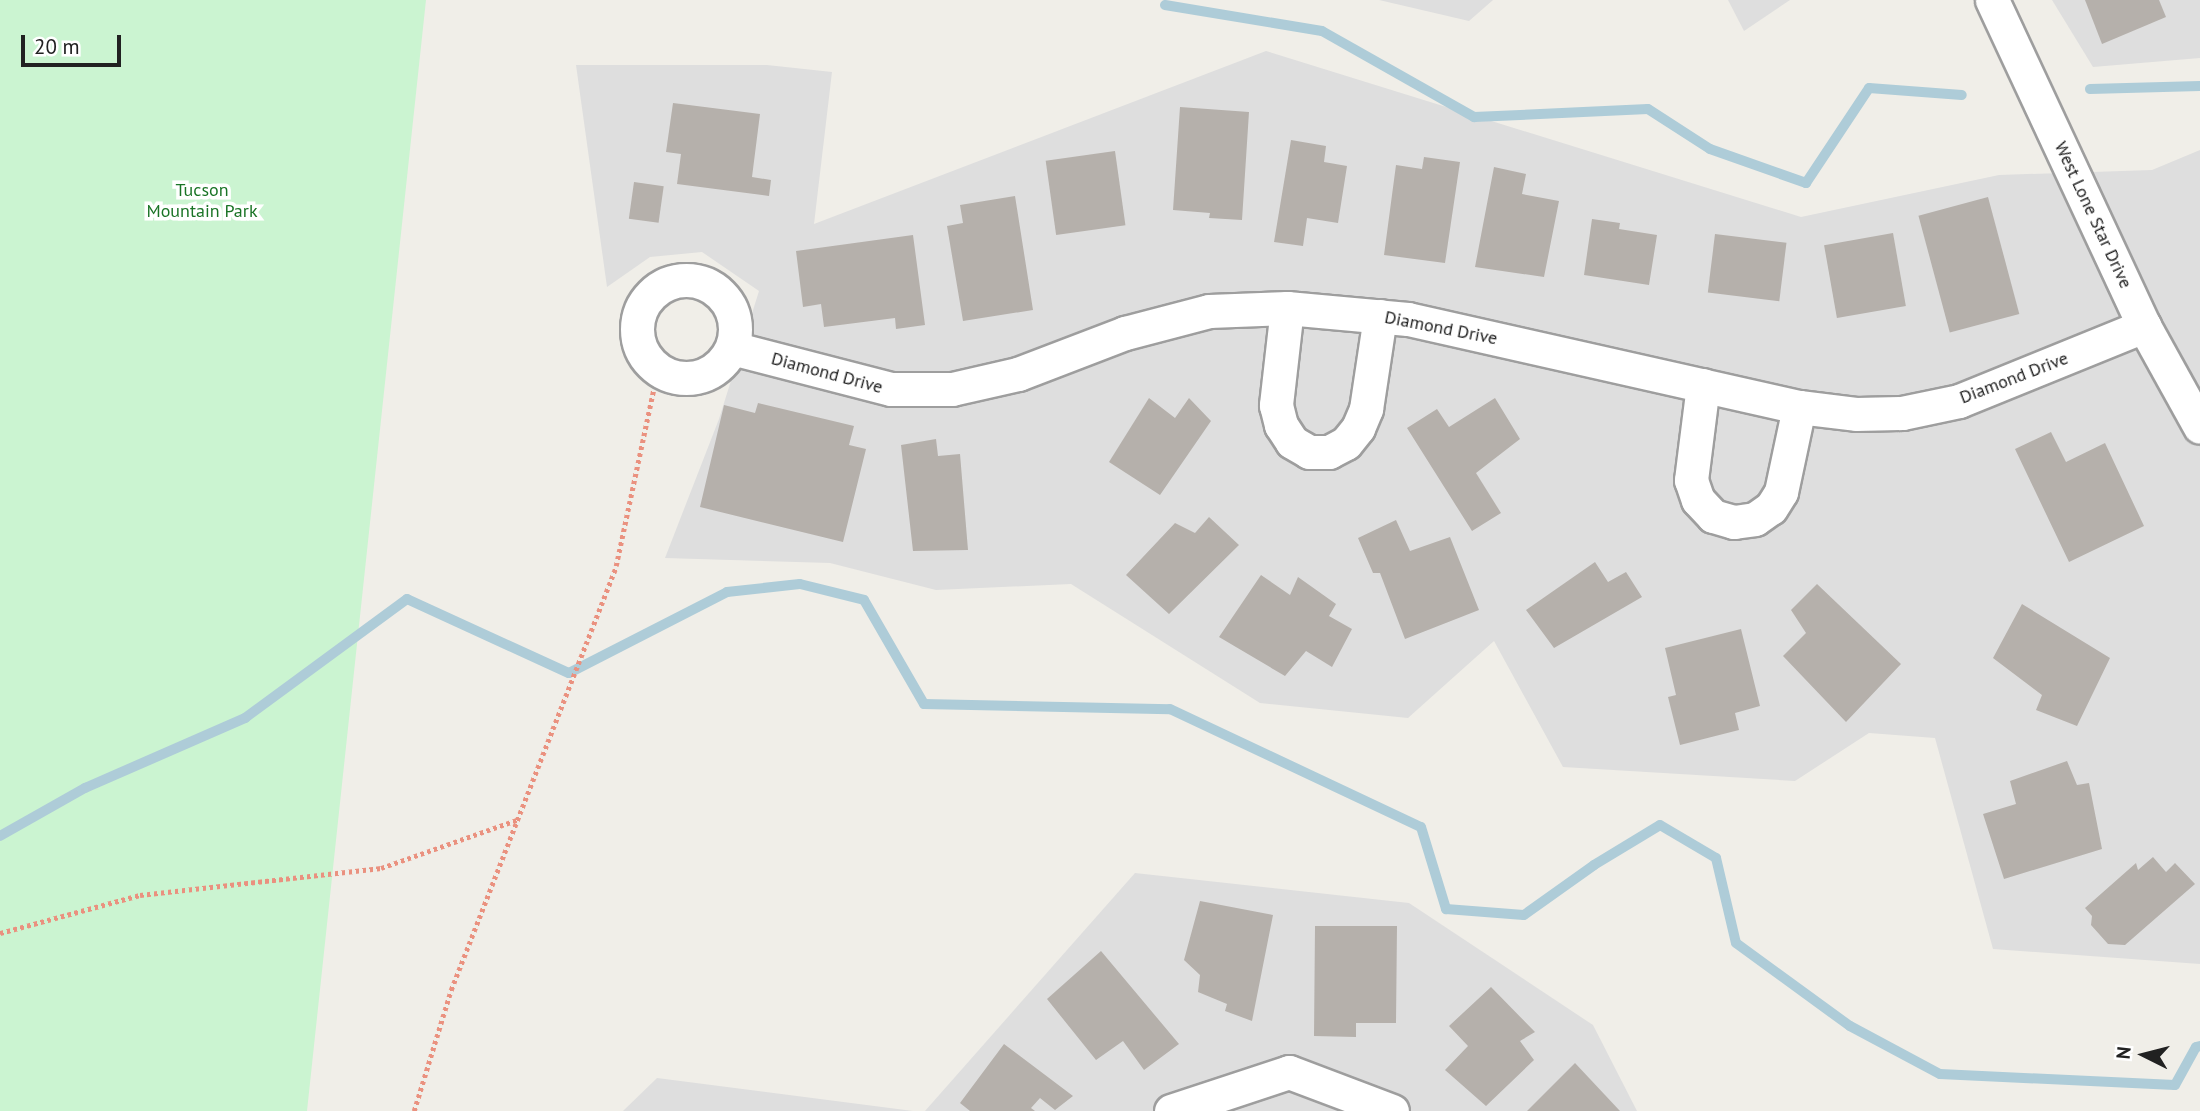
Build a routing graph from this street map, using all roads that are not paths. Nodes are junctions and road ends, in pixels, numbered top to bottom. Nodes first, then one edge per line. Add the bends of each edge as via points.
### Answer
1 (1992, 0) edge
2 (1287, 308) junction
3 (1380, 316) junction
4 (2144, 326) junction
5 (732, 348) junction
6 (1703, 386) junction
7 (1799, 407) junction
8 (2200, 427) edge
9 (1171, 1111) edge
10 (1392, 1111) edge

1 - 4 street, West Lone Star Drive
2 - 3 street, Diamond Drive
2 - 3 street via 1276,405 1292,442 1309,452 1329,452 1346,443 1358,428 1366,409
2 - 5 street, Diamond Drive via 1209,311 1125,333 1018,374 952,389 891,389
3 - 6 street, Diamond Drive
4 - 7 street, Diamond Drive via 1959,401 1902,413 1856,414
4 - 8 street, West Lone Star Drive
5 - 5 street via 723,362 695,378 679,378 658,368 641,349 639,317 651,296 671,283 702,283 727,302 735,332
6 - 7 street, Diamond Drive
6 - 7 street via 1691,480 1698,500 1713,516 1734,522 1755,519 1771,508 1781,492
9 - 10 street via 1289,1072

